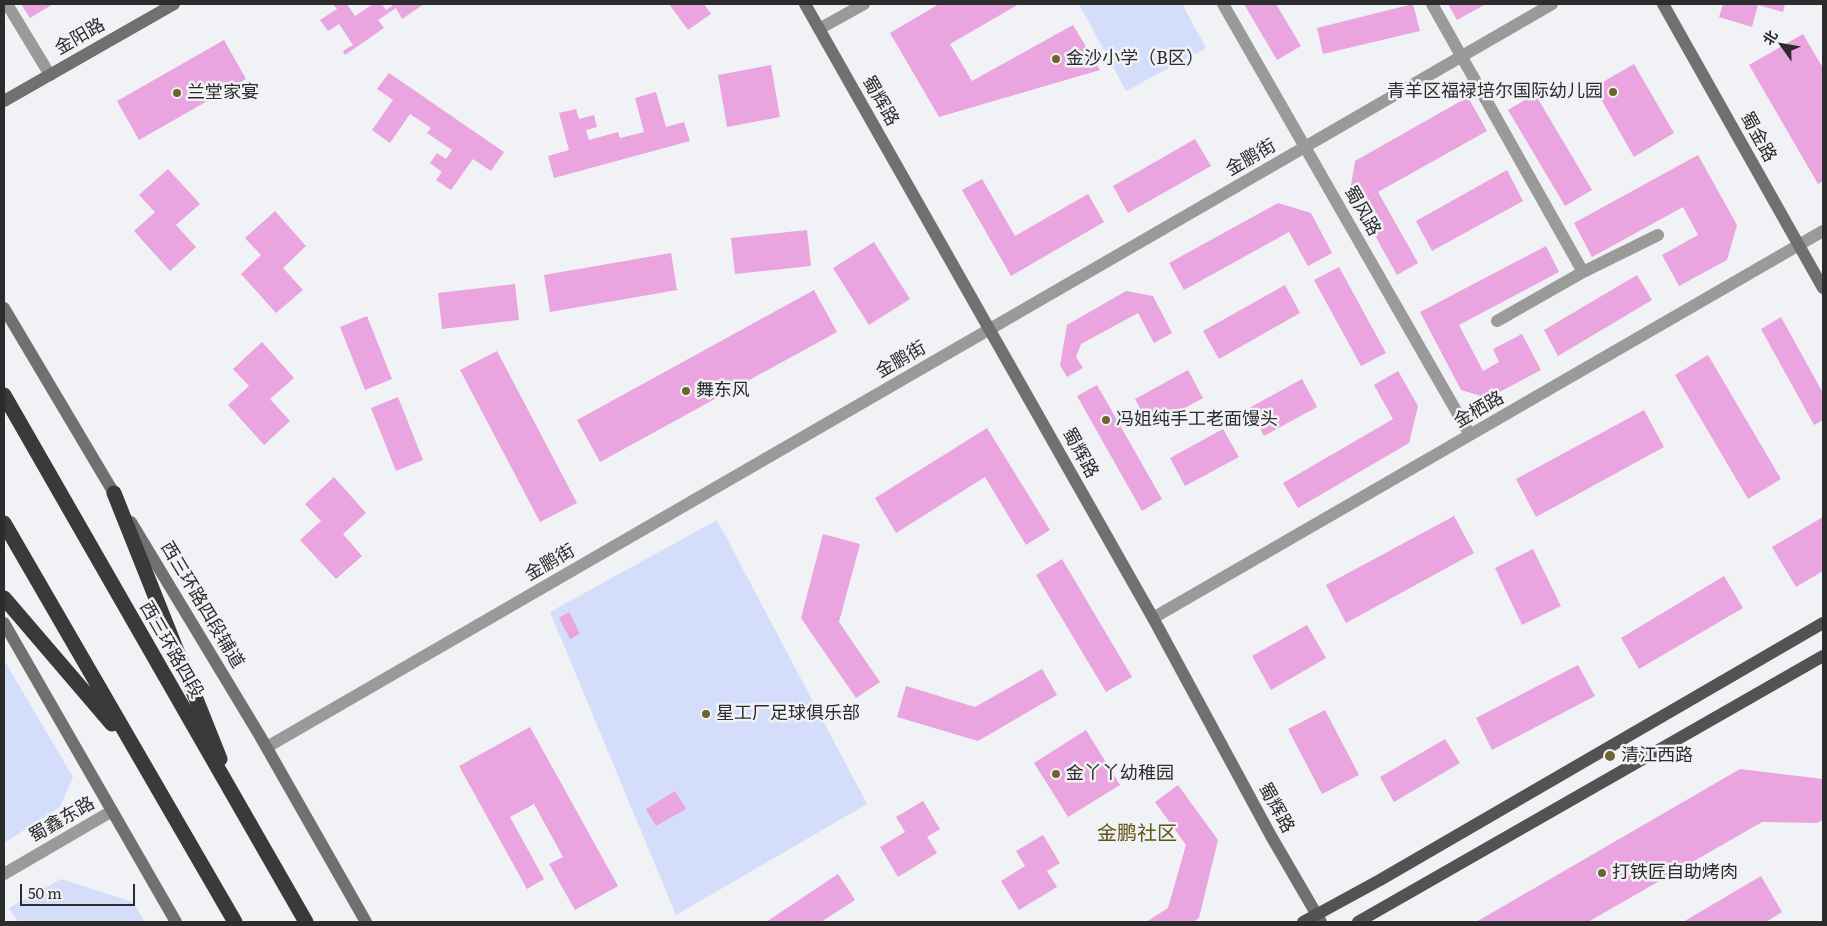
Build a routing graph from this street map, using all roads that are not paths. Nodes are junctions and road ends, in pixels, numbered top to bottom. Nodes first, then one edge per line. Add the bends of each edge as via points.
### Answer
1 (7, 4) edge
2 (174, 4) edge
3 (805, 4) edge
4 (864, 4) edge
5 (1224, 4) edge
6 (1432, 4) edge
7 (1552, 4) edge
8 (1663, 4) edge
9 (819, 29) junction
10 (1462, 56) junction
11 (50, 75) junction
12 (4, 101) edge
13 (1305, 147) junction
14 (1823, 231) edge
15 (1658, 235) dead end
16 (1799, 245) junction
17 (1583, 272) junction
18 (1823, 288) edge
19 (4, 308) edge
20 (1497, 321) dead end
21 (990, 329) junction
22 (4, 395) edge
23 (1470, 435) junction
24 (114, 493) junction
25 (4, 523) edge
26 (4, 598) edge
27 (1153, 618) junction
28 (4, 623) edge
29 (1823, 623) edge
30 (1823, 656) edge
31 (267, 747) junction
32 (137, 752) junction
33 (112, 811) junction
34 (241, 812) junction
35 (4, 874) edge
36 (1319, 918) edge
37 (176, 922) edge
38 (235, 922) edge
39 (306, 922) edge
40 (366, 922) edge
41 (1303, 922) edge
42 (1358, 922) edge

1 - 11 street
2 - 11 main road, 金阳路
3 - 9 main road, 蜀辉路
4 - 9 street
5 - 13 street, 蜀风路
6 - 10 street
7 - 10 street, 金鹏街
8 - 16 main road, 蜀金路
9 - 21 main road, 蜀辉路
10 - 13 street, 金鹏街
10 - 17 street
11 - 12 main road, 金阳路
13 - 21 street, 金鹏街
13 - 23 street, 蜀风路
14 - 16 street, 金栖路
15 - 17 street
16 - 18 main road, 蜀金路
16 - 23 street, 金栖路
17 - 20 street
19 - 24 main road, 西三环路四段辅道
21 - 27 main road, 蜀辉路
21 - 31 street, 金鹏街
22 - 34 highway, 西三环路四段
23 - 27 street, 金栖路
24 - 31 main road, 西三环路四段辅道
24 - 34 highway
25 - 32 highway
26 - 32 highway
27 - 36 main road, 蜀辉路
28 - 33 main road
29 - 36 main road
30 - 42 main road
31 - 40 main road, 西三环路四段辅道
32 - 38 highway
33 - 35 street, 蜀鑫东路
33 - 37 main road
34 - 39 highway, 西三环路四段
36 - 41 main road

